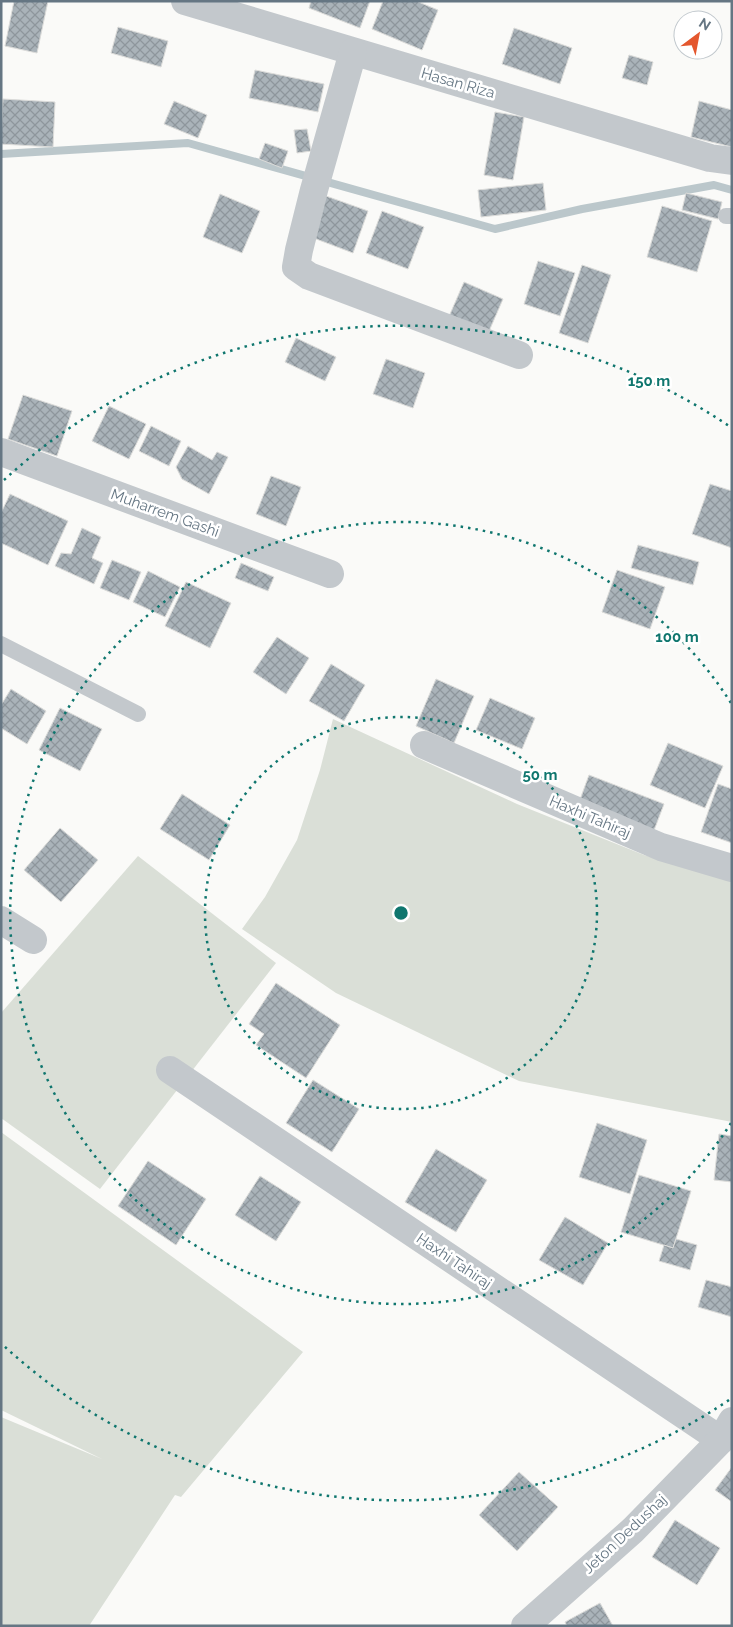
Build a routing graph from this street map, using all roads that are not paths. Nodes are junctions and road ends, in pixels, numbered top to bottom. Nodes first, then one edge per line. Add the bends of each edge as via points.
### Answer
1 (185, 1) edge
2 (353, 52) junction
3 (732, 161) edge
4 (519, 355) dead end
5 (1, 452) edge
6 (330, 574) dead end
7 (1, 644) edge
8 (138, 714) dead end
9 (424, 745) dead end
10 (732, 868) edge
11 (1, 920) edge
12 (33, 940) dead end
13 (170, 1070) dead end
14 (726, 1430) edge
15 (525, 1626) edge

1 - 2 street, Hasan Riza
2 - 3 street, Hasan Riza via 710,158
2 - 4 street via 296,267 309,276
5 - 6 street, Muharrem Gashi
7 - 8 lane
9 - 10 street, Haxhi Tahiraj via 661,847
11 - 12 street
13 - 14 street, Haxhi Tahiraj
14 - 15 street, Jeton Dedushaj via 632,1530

